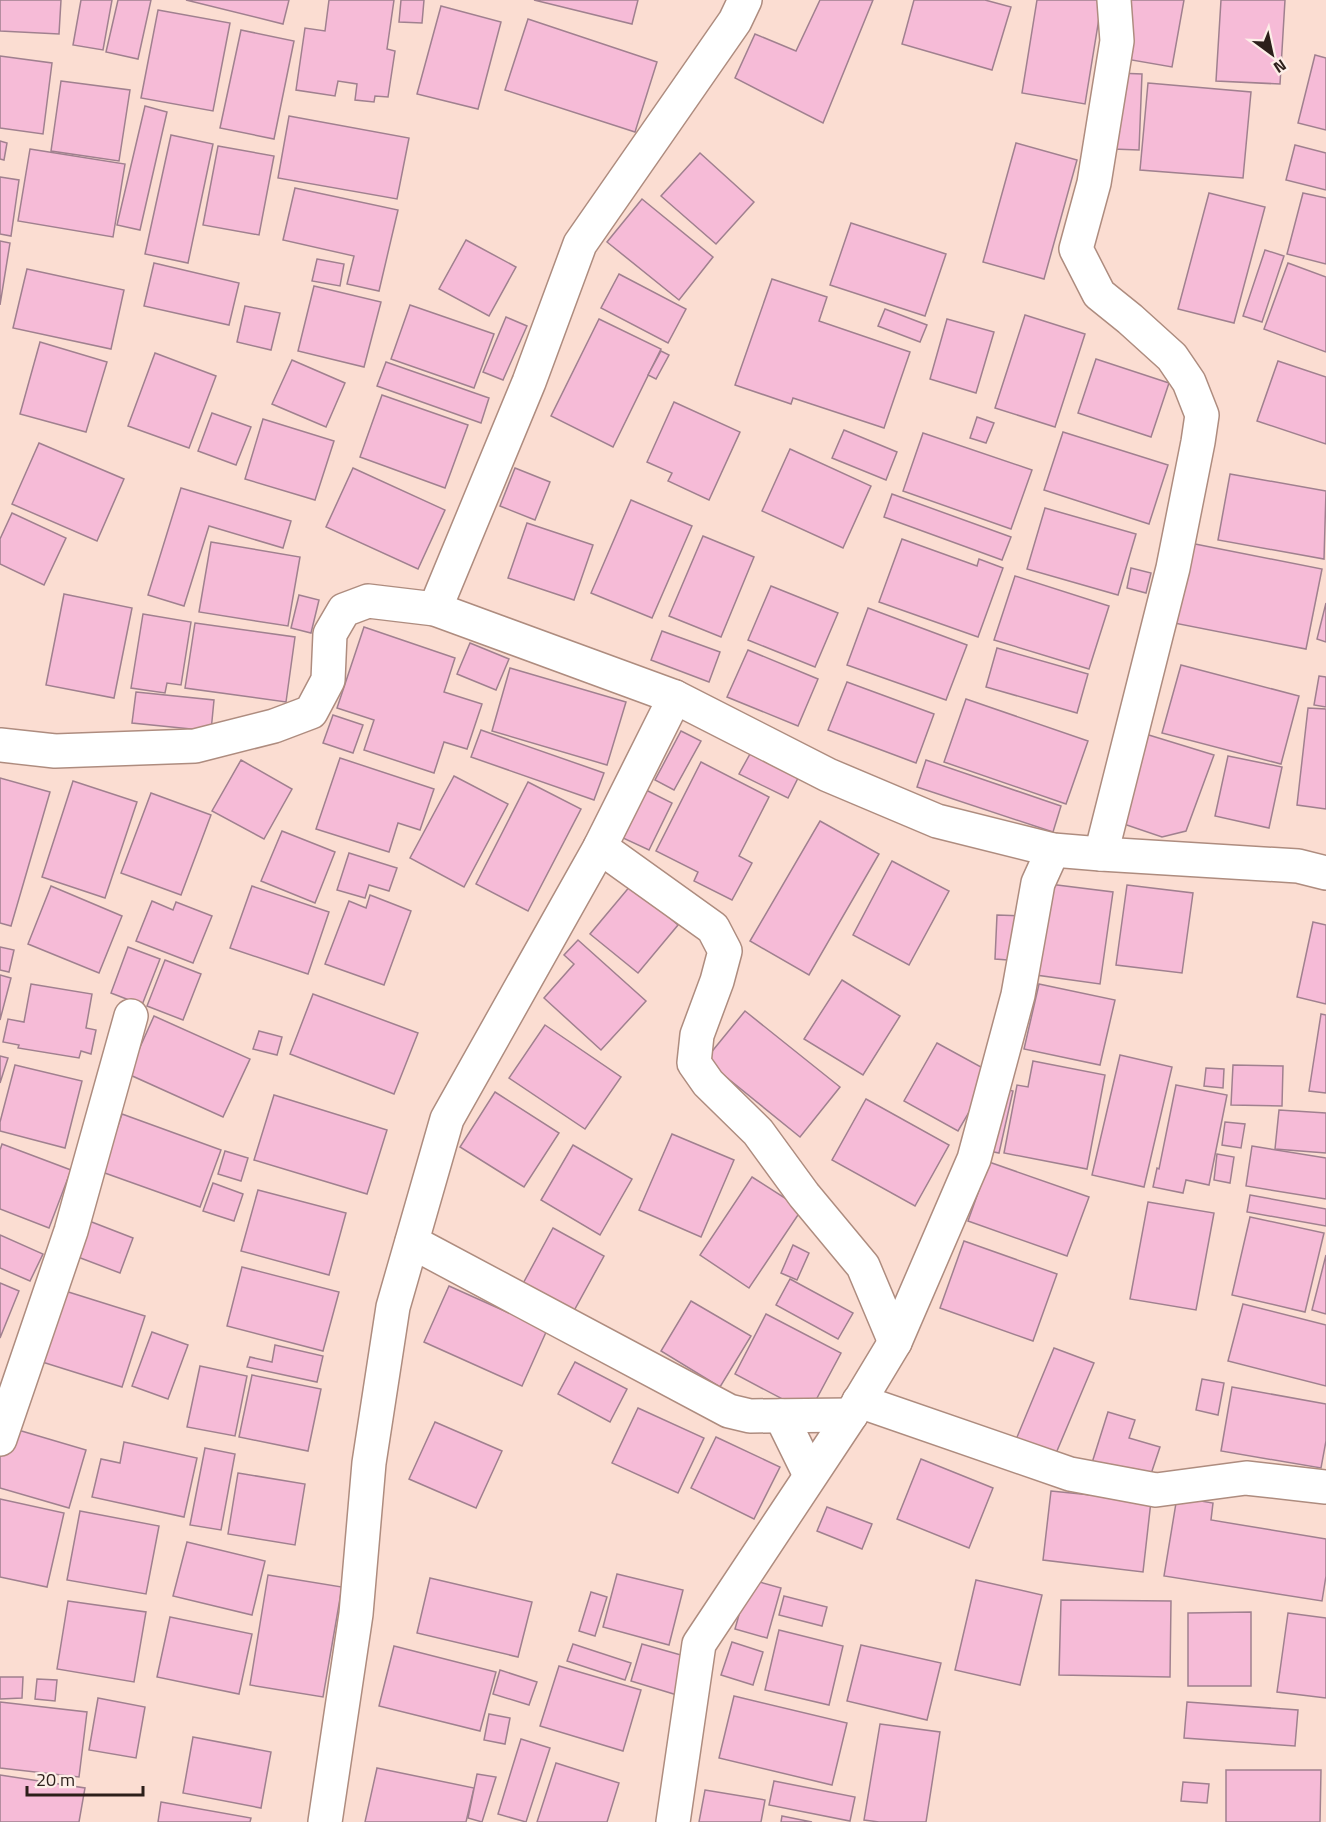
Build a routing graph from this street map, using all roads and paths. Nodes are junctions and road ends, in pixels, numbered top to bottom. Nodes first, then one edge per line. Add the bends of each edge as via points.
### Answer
1 (745, 0) edge
2 (1114, 0) edge
3 (435, 609) junction
4 (675, 697) junction
5 (0, 746) edge
6 (600, 847) junction
7 (1053, 849) junction
8 (1101, 854) junction
9 (1326, 873) edge
10 (131, 1016) dead end
11 (412, 1242) junction
12 (895, 1342) junction
13 (855, 1408) junction
14 (781, 1416) junction
15 (0, 1439) edge
16 (810, 1475) junction
17 (1326, 1487) edge
18 (325, 1822) edge
19 (673, 1822) edge

1 - 3 street via 735,21 580,244 529,382
2 - 8 street via 1117,41 1094,183 1076,249 1098,294 1172,357 1189,382 1202,415 1173,568
3 - 4 street
3 - 5 street via 368,601 344,610 330,634 328,680 310,712 274,726 195,746 55,751
4 - 6 street
4 - 7 street via 828,775 937,821
6 - 11 street via 447,1119
6 - 12 street via 713,928 725,951 697,1035 694,1063 708,1083 758,1131 863,1266
7 - 8 street
7 - 12 street via 1038,883 1018,995 974,1159
8 - 9 street via 1298,866
10 - 15 street via 70,1231
11 - 14 street via 729,1411
11 - 18 street via 393,1306 370,1452 356,1614
12 - 13 street
13 - 14 street
13 - 16 street
13 - 17 street via 1070,1474 1156,1490 1246,1478
14 - 16 street
16 - 19 street via 699,1644

